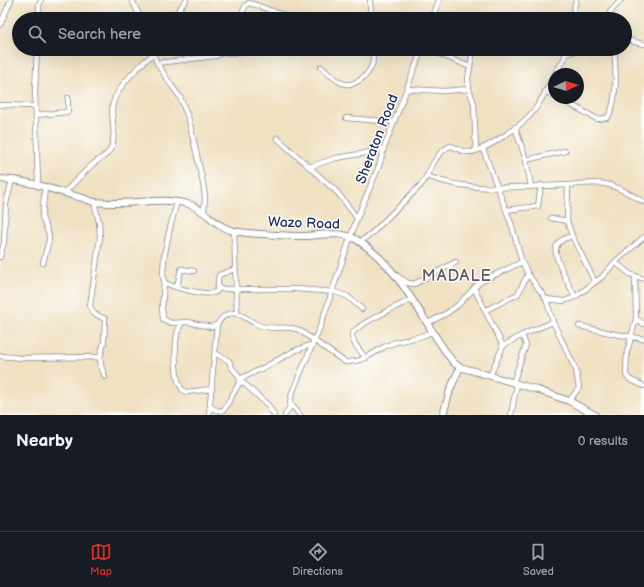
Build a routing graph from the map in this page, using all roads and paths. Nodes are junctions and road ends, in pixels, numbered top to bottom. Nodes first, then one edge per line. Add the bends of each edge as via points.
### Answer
1 (11, 0) edge
2 (40, 0) edge
3 (132, 0) edge
4 (186, 0) edge
5 (370, 0) edge
6 (439, 0) edge
7 (576, 0) edge
8 (621, 0) edge
9 (248, 2) edge
10 (39, 12) edge
11 (138, 12) edge
12 (177, 12) edge
13 (242, 12) edge
14 (275, 12) edge
15 (371, 12) edge
16 (435, 12) edge
17 (573, 12) edge
18 (610, 12) edge
19 (0, 25) edge
20 (632, 40) edge
21 (644, 44) edge
22 (37, 56) edge
23 (148, 56) edge
24 (154, 56) edge
25 (216, 56) edge
26 (372, 56) edge
27 (420, 56) edge
28 (444, 56) edge
29 (472, 56) edge
30 (564, 56) edge
31 (615, 56) edge
32 (157, 63) junction
33 (321, 67) dead end
34 (470, 67) junction
35 (558, 68) edge
36 (548, 87) edge
37 (408, 90) junction
38 (469, 90) junction
39 (545, 92) junction
40 (548, 93) edge
41 (68, 98) dead end
42 (570, 104) edge
43 (0, 105) edge
44 (36, 106) junction
45 (36, 115) junction
46 (346, 118) dead end
47 (394, 122) junction
48 (515, 127) junction
49 (277, 138) dead end
50 (384, 148) junction
51 (483, 149) junction
52 (476, 151) junction
53 (565, 151) dead end
54 (526, 160) junction
55 (309, 167) junction
56 (427, 176) junction
57 (0, 179) edge
58 (12, 180) junction
59 (38, 184) junction
60 (568, 185) junction
61 (45, 186) junction
62 (531, 186) junction
63 (541, 186) junction
64 (498, 188) junction
65 (64, 193) junction
66 (94, 202) junction
67 (178, 202) junction
68 (644, 202) edge
69 (506, 210) junction
70 (204, 211) junction
71 (357, 218) junction
72 (551, 218) dead end
73 (567, 221) junction
74 (234, 231) junction
75 (572, 236) junction
76 (350, 237) junction
77 (644, 237) edge
78 (360, 242) junction
79 (0, 257) edge
80 (456, 262) dead end
81 (522, 262) junction
82 (615, 262) junction
83 (43, 263) dead end
84 (235, 269) junction
85 (194, 271) dead end
86 (528, 274) junction
87 (397, 276) junction
88 (635, 277) junction
89 (644, 279) edge
90 (164, 282) junction
91 (595, 282) junction
92 (177, 288) junction
93 (474, 288) junction
94 (217, 289) junction
95 (236, 290) junction
96 (331, 292) junction
97 (575, 297) junction
98 (412, 299) junction
99 (546, 299) junction
100 (362, 309) dead end
101 (486, 310) junction
102 (237, 314) junction
103 (636, 319) junction
104 (554, 322) junction
105 (182, 323) junction
106 (428, 324) junction
107 (644, 324) edge
108 (217, 325) junction
109 (579, 326) dead end
110 (211, 327) junction
111 (433, 331) junction
112 (217, 332) junction
113 (522, 335) junction
114 (631, 338) junction
115 (644, 339) edge
116 (314, 342) junction
117 (503, 346) junction
118 (215, 353) junction
119 (0, 356) edge
120 (100, 357) junction
121 (366, 358) junction
122 (460, 366) junction
123 (490, 376) junction
124 (105, 377) dead end
125 (240, 378) junction
126 (514, 383) junction
127 (644, 386) edge
128 (212, 389) junction
129 (569, 401) junction
130 (291, 405) junction
131 (211, 407) junction
132 (209, 415) edge
133 (274, 415) edge
134 (285, 415) edge
135 (300, 415) edge
136 (442, 415) edge
137 (511, 415) edge
138 (595, 415) edge

1 - 19 street
2 - 10 street
3 - 11 street
4 - 12 street
5 - 15 street
6 - 16 street
7 - 17 street
8 - 18 street
9 - 13 street
9 - 14 street
20 - 21 street
22 - 44 street
23 - 65 street via 127,80 114,101 113,141 106,156 92,164
24 - 32 street
25 - 32 street
26 - 33 street via 373,63 364,78 356,82 337,81
27 - 37 street, Sheraton Road
28 - 34 street
29 - 34 street
30 - 35 street
31 - 42 street via 615,92 607,118 597,119
32 - 70 street via 180,97 189,120 203,183
34 - 38 street
36 - 39 street
37 - 38 street
37 - 47 street, Sheraton Road
38 - 52 street via 474,104
39 - 40 street
39 - 48 street via 532,113
41 - 45 street via 67,112
43 - 44 street
44 - 45 street
45 - 59 street
46 - 47 street
47 - 50 street, Sheraton Road
48 - 51 street
48 - 54 street
49 - 55 street
50 - 55 street via 336,158
50 - 71 street, Sheraton Road
51 - 52 street
51 - 64 street
52 - 56 street via 463,152 450,146 446,148 434,160
53 - 54 street
54 - 62 street
55 - 71 street via 337,192
56 - 64 street via 446,183
56 - 78 street via 413,193
57 - 58 main road, Wazo Road
58 - 59 main road, Wazo Road
58 - 79 street via 6,204 4,243
59 - 61 main road, Wazo Road
60 - 63 street
60 - 68 street via 605,184
60 - 73 street
61 - 65 main road, Wazo Road
61 - 83 street via 42,217 49,240
62 - 63 street
62 - 64 street
63 - 69 street via 538,206
64 - 69 street
65 - 66 main road, Wazo Road
66 - 67 main road, Wazo Road
66 - 120 street via 100,237 90,306 93,313 105,319 104,342
67 - 70 main road, Wazo Road
67 - 90 street via 170,226
69 - 81 street
70 - 74 main road, Wazo Road via 223,228
71 - 76 street, Sheraton Road
72 - 73 street
73 - 75 street
74 - 76 main road, Wazo Road via 302,236 338,234
74 - 84 street
75 - 91 street
75 - 97 street via 559,242 555,252
76 - 78 main road, Wazo Road
76 - 96 street, Sheraton Road
77 - 82 street
78 - 87 main road, Wazo Road
80 - 87 street via 414,284
81 - 86 street
81 - 93 street via 485,279
82 - 88 street
82 - 91 street via 606,274
84 - 94 street via 220,274
84 - 95 street
85 - 92 street via 181,269
86 - 99 street
86 - 101 street via 518,294
87 - 98 main road, Wazo Road
88 - 89 street
88 - 103 street
90 - 92 street
90 - 105 street via 162,318 170,323
91 - 97 street
92 - 94 street via 203,293 213,293
93 - 101 street
93 - 106 street via 458,305
94 - 95 street
95 - 96 street via 296,289
95 - 102 street
96 - 100 street via 347,296
96 - 116 street, Sheraton Road
97 - 99 street via 564,301
98 - 106 main road, Wazo Road
98 - 121 street via 353,331 354,342
99 - 104 street
101 - 117 street
102 - 108 street via 222,317
102 - 116 street via 260,326 296,328
103 - 107 street
103 - 114 street
104 - 113 street
104 - 129 street via 576,370 579,385 578,391
105 - 110 street
105 - 128 street via 176,345 181,389 187,392
106 - 111 main road, Wazo Road
108 - 110 street
108 - 112 street
109 - 114 street
110 - 112 street
111 - 121 street via 424,337 388,345
111 - 122 main road, Wazo Road via 450,358
112 - 118 street
113 - 117 street
113 - 126 street via 526,345
114 - 115 street
114 - 127 street via 627,352 626,374 631,380
116 - 121 street via 345,362
116 - 125 street
116 - 130 street, Sheraton Road via 290,398
117 - 123 street
118 - 125 street via 229,361
118 - 128 street
119 - 120 street
120 - 124 street
122 - 123 main road, Wazo Road
122 - 136 main road
123 - 126 main road, Wazo Road
125 - 131 street via 224,410 218,411
125 - 133 street via 268,405
126 - 129 main road, Wazo Road
126 - 137 street
128 - 131 street
129 - 138 main road, Wazo Road
130 - 134 street, Sheraton Road
130 - 135 street
131 - 132 street

